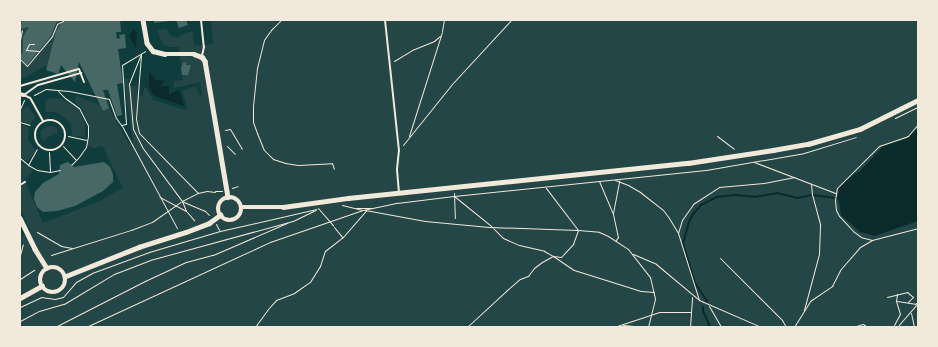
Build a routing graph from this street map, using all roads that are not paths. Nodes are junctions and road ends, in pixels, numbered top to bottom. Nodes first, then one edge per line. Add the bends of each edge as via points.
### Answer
1 (143, 20) edge
2 (201, 20) edge
3 (385, 20) edge
4 (202, 57) junction
5 (81, 73) junction
6 (84, 82) dead end
7 (20, 86) edge
8 (22, 95) edge
9 (918, 100) edge
10 (43, 121) junction
11 (25, 182) dead end
12 (20, 185) edge
13 (399, 193) junction
14 (228, 197) junction
15 (242, 206) junction
16 (220, 215) junction
17 (20, 218) edge
18 (47, 268) junction
19 (66, 276) junction
20 (42, 286) junction
21 (20, 298) edge

1 - 4 street via 150,48 160,54 194,54
2 - 4 lane via 204,47
3 - 13 lane via 399,150
4 - 14 street via 206,64
5 - 6 lane
5 - 7 lane via 79,69
5 - 8 lane via 38,85
8 - 10 lane via 29,97
9 - 13 street via 860,128 794,146 576,175
10 - 10 lane via 53,120 64,129 64,139 58,147 49,150 37,142 36,128
11 - 12 lane
13 - 15 street via 275,208
14 - 15 street via 237,199
14 - 16 street via 219,204
15 - 16 street via 241,213 234,220 228,220
16 - 19 street via 186,232
17 - 18 street
18 - 19 street via 57,267
18 - 20 street via 41,276
19 - 20 street via 65,286 57,292 50,292
20 - 21 street

